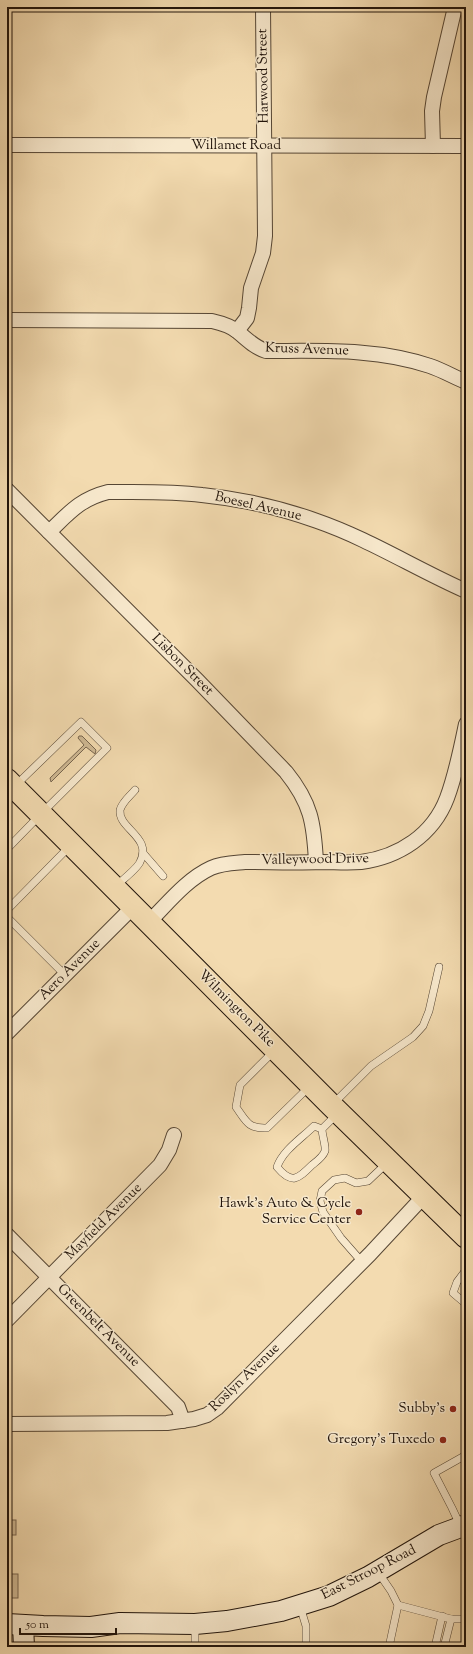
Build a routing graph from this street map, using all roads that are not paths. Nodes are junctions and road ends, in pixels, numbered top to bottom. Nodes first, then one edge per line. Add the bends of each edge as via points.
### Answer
1 (263, 7) edge
2 (455, 7) edge
3 (7, 145) edge
4 (265, 146) junction
5 (433, 146) junction
6 (466, 146) edge
7 (7, 320) edge
8 (237, 331) junction
9 (466, 382) edge
10 (7, 490) edge
11 (49, 532) junction
12 (466, 591) edge
13 (466, 724) edge
14 (10, 784) edge
15 (135, 790) dead end
16 (41, 814) junction
17 (71, 844) junction
18 (7, 850) edge
19 (143, 853) junction
20 (316, 862) junction
21 (164, 876) dead end
22 (114, 888) junction
23 (134, 906) junction
24 (7, 910) edge
25 (7, 917) edge
26 (149, 922) junction
27 (439, 967) dead end
28 (65, 975) junction
29 (7, 1033) edge
30 (276, 1049) junction
31 (311, 1085) junction
32 (335, 1109) junction
33 (322, 1129) junction
34 (174, 1136) dead end
35 (388, 1162) junction
36 (424, 1196) junction
37 (7, 1235) edge
38 (466, 1237) edge
39 (362, 1262) junction
40 (466, 1270) edge
41 (49, 1277) junction
42 (466, 1304) edge
43 (7, 1320) edge
44 (183, 1421) junction
45 (7, 1424) edge
46 (466, 1455) edge
47 (464, 1530) edge
48 (377, 1572) junction
49 (398, 1605) junction
50 (300, 1606) junction
51 (442, 1616) junction
52 (451, 1619) junction
53 (466, 1619) edge
54 (15, 1624) edge
55 (195, 1624) junction
56 (24, 1647) edge
57 (195, 1647) edge
58 (306, 1647) edge
59 (389, 1647) edge
60 (435, 1647) edge
61 (444, 1647) edge

1 - 4 street, Harwood Street
2 - 5 street via 434,97
3 - 4 street, Willamet Road
4 - 5 street, Willamet Road
4 - 8 street, Harwood Street via 263,253 255,274 247,318
5 - 6 street, Willamet Road
7 - 8 street, Kruss Avenue via 212,321
8 - 9 street, Kruss Avenue via 256,348 266,351 376,353 431,366
10 - 11 street, Lisbon Street
11 - 12 street, Boesel Avenue via 84,500 101,493 152,492 202,495 247,502 318,522
11 - 20 street, Lisbon Street via 197,680 297,785 309,810 315,836
13 - 20 street, Valleywood Drive via 447,798 428,829 414,842 400,851 380,858 360,862
14 - 16 main road, Wilmington Pike
14 - 16 lane via 81,722 108,748
15 - 19 lane via 120,810 121,817 142,843
16 - 17 main road, Wilmington Pike
16 - 18 lane
17 - 22 main road, Wilmington Pike
17 - 24 lane
19 - 21 lane
19 - 22 lane via 140,863
20 - 26 street, Valleywood Drive via 244,862 213,867 195,876
22 - 23 main road, Wilmington Pike
23 - 26 main road, Wilmington Pike
23 - 28 street, Aero Avenue
25 - 28 lane
26 - 30 main road, Wilmington Pike
27 - 32 lane via 423,1026 413,1037 371,1066
28 - 29 street, Aero Avenue
30 - 31 main road, Wilmington Pike
30 - 31 lane via 240,1084 236,1107 249,1125 267,1128
31 - 32 main road, Wilmington Pike
32 - 33 lane
32 - 35 main road, Wilmington Pike
33 - 33 lane via 325,1150 322,1156 301,1177 285,1176 278,1167 287,1151 314,1126
34 - 41 street, Mayfield Avenue via 160,1165
35 - 36 main road, Wilmington Pike
35 - 39 lane via 368,1181 356,1183 345,1178 334,1180 322,1191 320,1201 323,1212
36 - 38 main road, Wilmington Pike
36 - 39 street, Roslyn Avenue
37 - 41 street, Greenbelt Avenue
39 - 44 street, Roslyn Avenue via 217,1408 207,1415
40 - 42 lane via 457,1282 454,1293
41 - 43 street, Mayfield Avenue
41 - 44 street, Greenbelt Avenue via 178,1407
44 - 45 street, Roslyn Avenue
46 - 47 lane via 434,1473
47 - 48 main road, East Stroop Road via 440,1535
48 - 49 lane
48 - 50 main road, East Stroop Road via 329,1596
49 - 51 lane
49 - 59 lane
50 - 55 main road, East Stroop Road via 227,1621
50 - 58 lane via 306,1626
51 - 52 lane
51 - 60 lane
52 - 53 lane
52 - 61 lane
54 - 55 main road, East Stroop Road via 91,1627 120,1624
54 - 56 main road
55 - 57 lane

